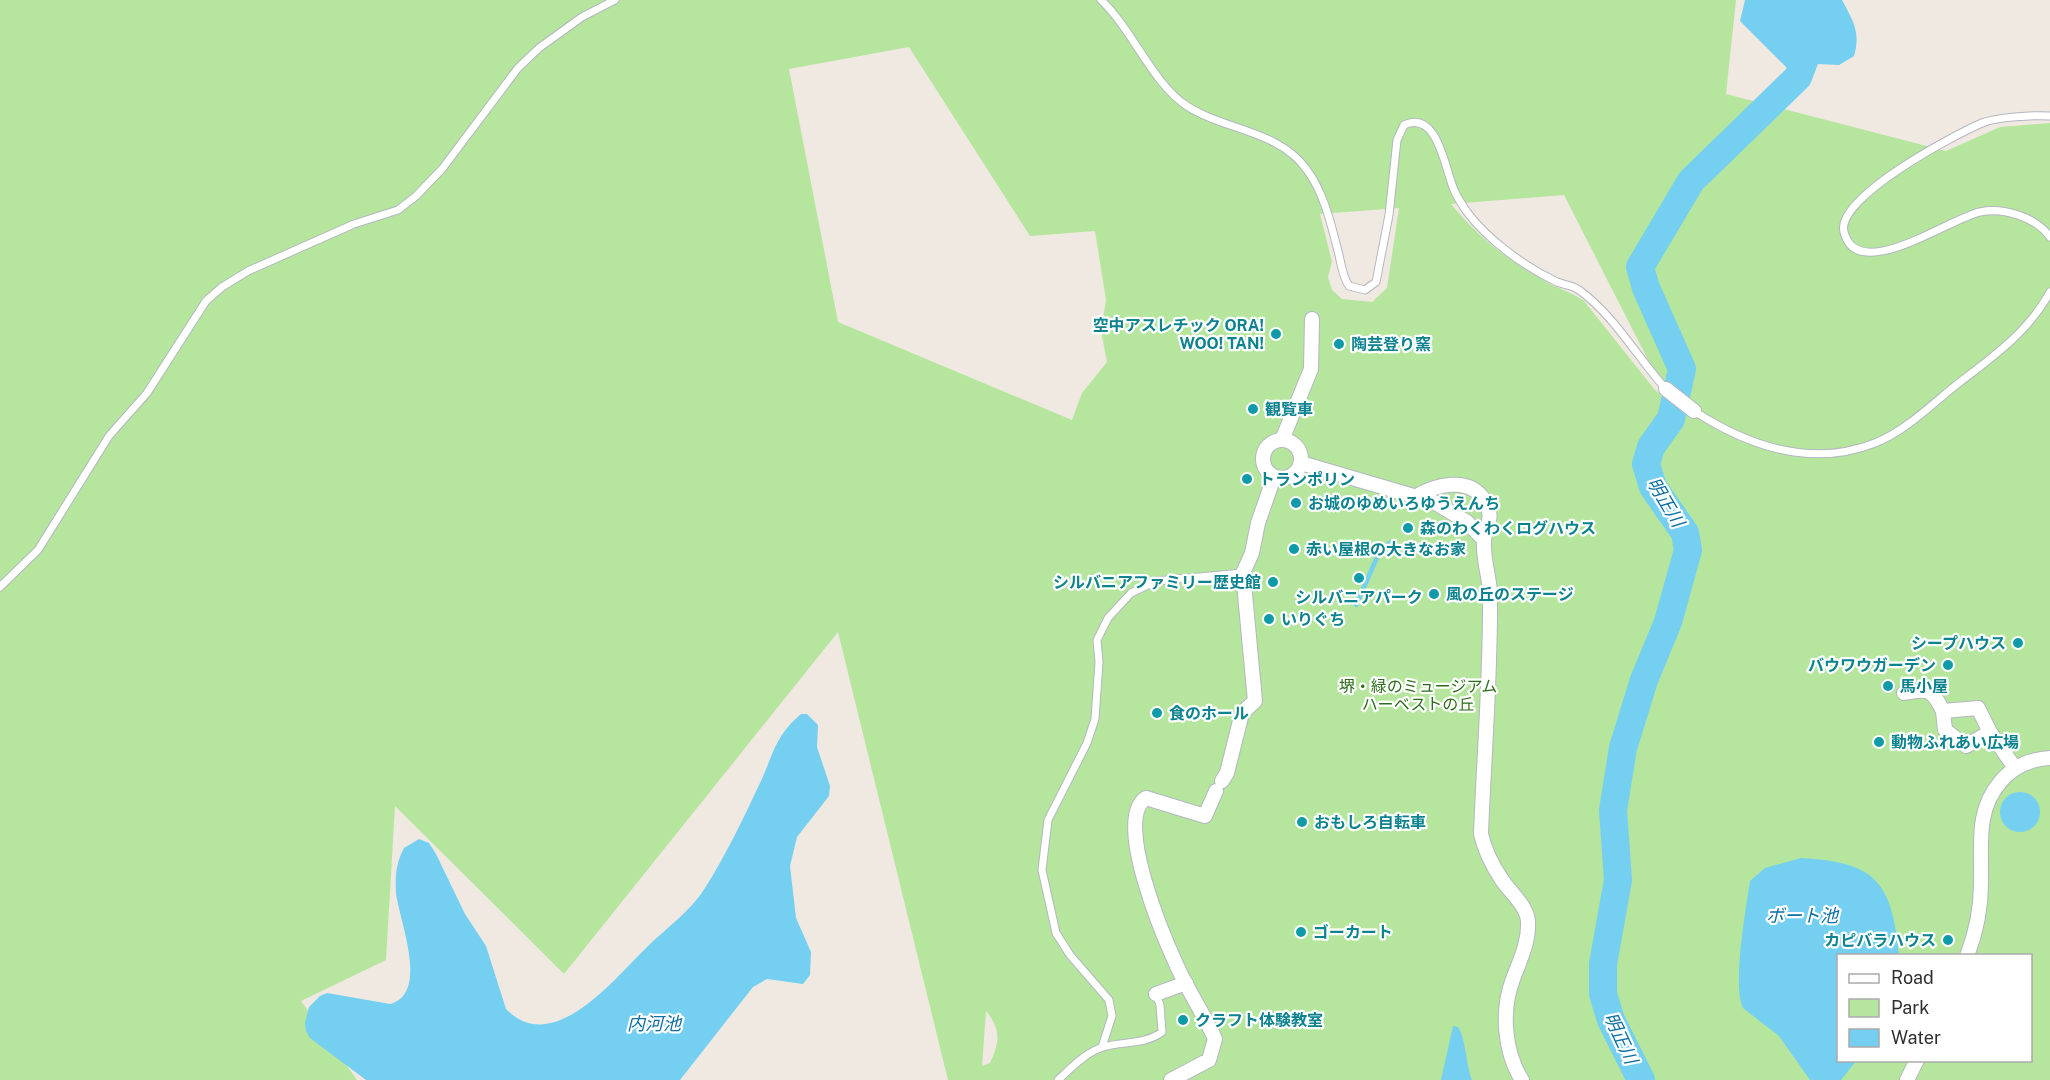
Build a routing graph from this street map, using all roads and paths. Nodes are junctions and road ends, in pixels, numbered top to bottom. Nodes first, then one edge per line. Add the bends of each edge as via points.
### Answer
1 (615, 0) edge
2 (1101, 0) edge
3 (2050, 116) edge
4 (2050, 237) edge
5 (2050, 292) edge
6 (1312, 319) dead end
7 (1666, 389) joint
8 (1694, 411) joint
9 (1282, 440) junction
10 (1301, 463) junction
11 (1274, 477) junction
12 (1413, 498) junction
13 (1483, 539) junction
14 (1243, 573) junction
15 (0, 587) edge
16 (1904, 693) dead end
17 (1943, 711) junction
18 (1990, 732) junction
19 (2050, 758) edge
20 (2015, 768) junction
21 (1968, 954) edge
22 (1186, 983) junction
23 (1156, 994) joint
24 (1102, 1047) junction
25 (1916, 1062) edge
26 (1058, 1080) edge
27 (1171, 1080) edge
28 (1522, 1080) edge
29 (1907, 1080) edge

1 - 15 lane via 582,17 518,68 442,169 398,210 354,224 248,271 206,301 147,393 109,436 38,550
2 - 7 lane via 1185,105 1279,144 1308,170 1321,194 1349,286 1365,291 1376,282 1399,134 1408,123 1422,124 1436,138 1454,191 1481,228 1557,282 1577,288
3 - 4 lane via 1984,122 1871,189 1853,204 1843,222 1851,247 1871,254 1904,245 1981,212 1999,212 2034,221
5 - 8 lane via 2022,331 1998,354 1876,443 1832,453 1789,452 1731,433
6 - 9 street via 1311,369
7 - 8 street
9 - 10 street via 1299,450
9 - 11 street via 1270,444 1263,455 1264,468
10 - 11 street via 1291,476
10 - 12 street
11 - 14 street
12 - 13 street via 1452,510
12 - 13 street via 1454,483 1471,489 1485,502 1491,521
13 - 28 street via 1490,590 1481,834 1485,852 1529,919 1528,940 1507,1007 1508,1049
14 - 22 street via 1255,701 1242,713 1227,773 1205,816 1146,798 1134,819 1142,873
14 - 24 lane via 1156,581 1131,593 1108,618 1098,640 1095,719 1048,820 1042,870 1056,933 1109,1000 1112,1016
16 - 17 street via 1924,690 1934,694
17 - 18 street via 1978,708
17 - 18 street via 1945,730 1966,746
18 - 20 street
19 - 20 street
20 - 21 street via 1994,789 1982,816 1982,885 1974,939
22 - 23 street
22 - 27 street via 1215,1039 1209,1060
23 - 24 lane via 1161,1032 1151,1040
24 - 26 lane
25 - 29 street

